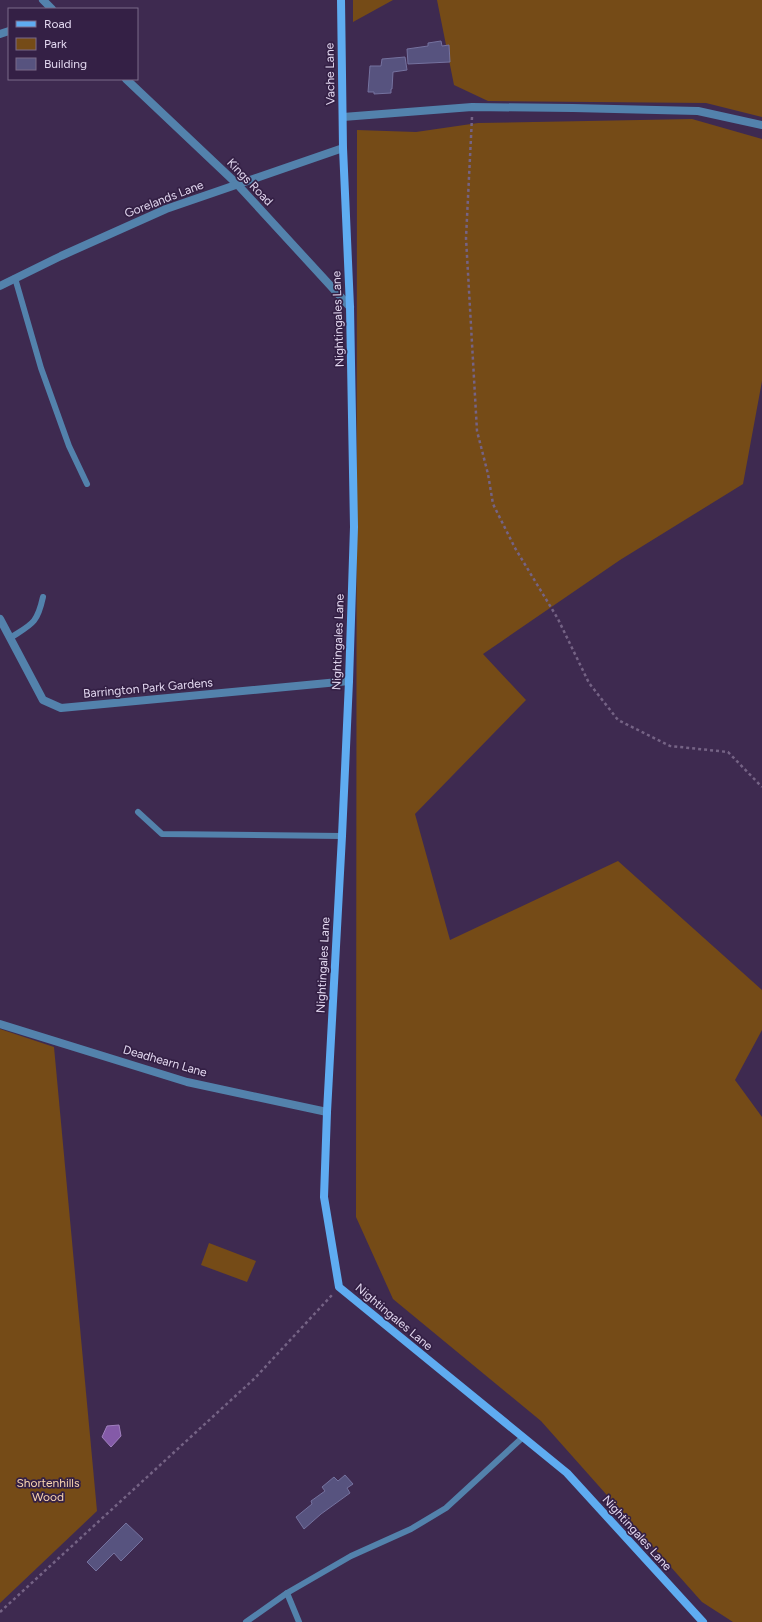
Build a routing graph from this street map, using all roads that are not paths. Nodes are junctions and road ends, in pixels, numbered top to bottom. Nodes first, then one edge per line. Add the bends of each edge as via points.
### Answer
1 (44, 0) edge
2 (341, 0) edge
3 (51, 8) edge
4 (127, 80) edge
5 (343, 117) junction
6 (762, 124) edge
7 (343, 148) junction
8 (237, 184) junction
9 (15, 278) junction
10 (0, 286) edge
11 (350, 307) junction
12 (87, 484) dead end
13 (43, 597) dead end
14 (0, 619) edge
15 (10, 638) junction
16 (349, 681) junction
17 (138, 812) dead end
18 (342, 836) junction
19 (0, 1024) edge
20 (327, 1112) junction
21 (522, 1438) junction
22 (287, 1592) junction
23 (246, 1622) edge
24 (299, 1622) edge
25 (702, 1622) edge

1 - 3 street
2 - 5 main road, Vache Lane
4 - 8 street, Kings Road
5 - 6 street via 472,107 698,111
5 - 7 main road, Vache Lane
7 - 8 street, Gorelands Lane
7 - 11 main road, Nightingales Lane
8 - 9 street, Gorelands Lane via 166,209
8 - 11 street, Kings Road
9 - 10 street, Gorelands Lane
9 - 12 lane via 41,368 69,446
11 - 16 main road, Nightingales Lane via 354,527
13 - 15 lane via 39,614 30,625
14 - 15 street, Barrington Park Gardens
15 - 16 street, Barrington Park Gardens via 42,700 61,708
16 - 18 main road, Nightingales Lane
17 - 18 lane via 162,834
18 - 20 main road, Nightingales Lane
19 - 20 street, Deadhearn Lane via 187,1082
20 - 21 main road, Nightingales Lane via 324,1197 339,1287
21 - 22 lane via 446,1508 411,1529 351,1556
21 - 25 main road, Nightingales Lane via 566,1473
22 - 23 lane
22 - 24 lane

